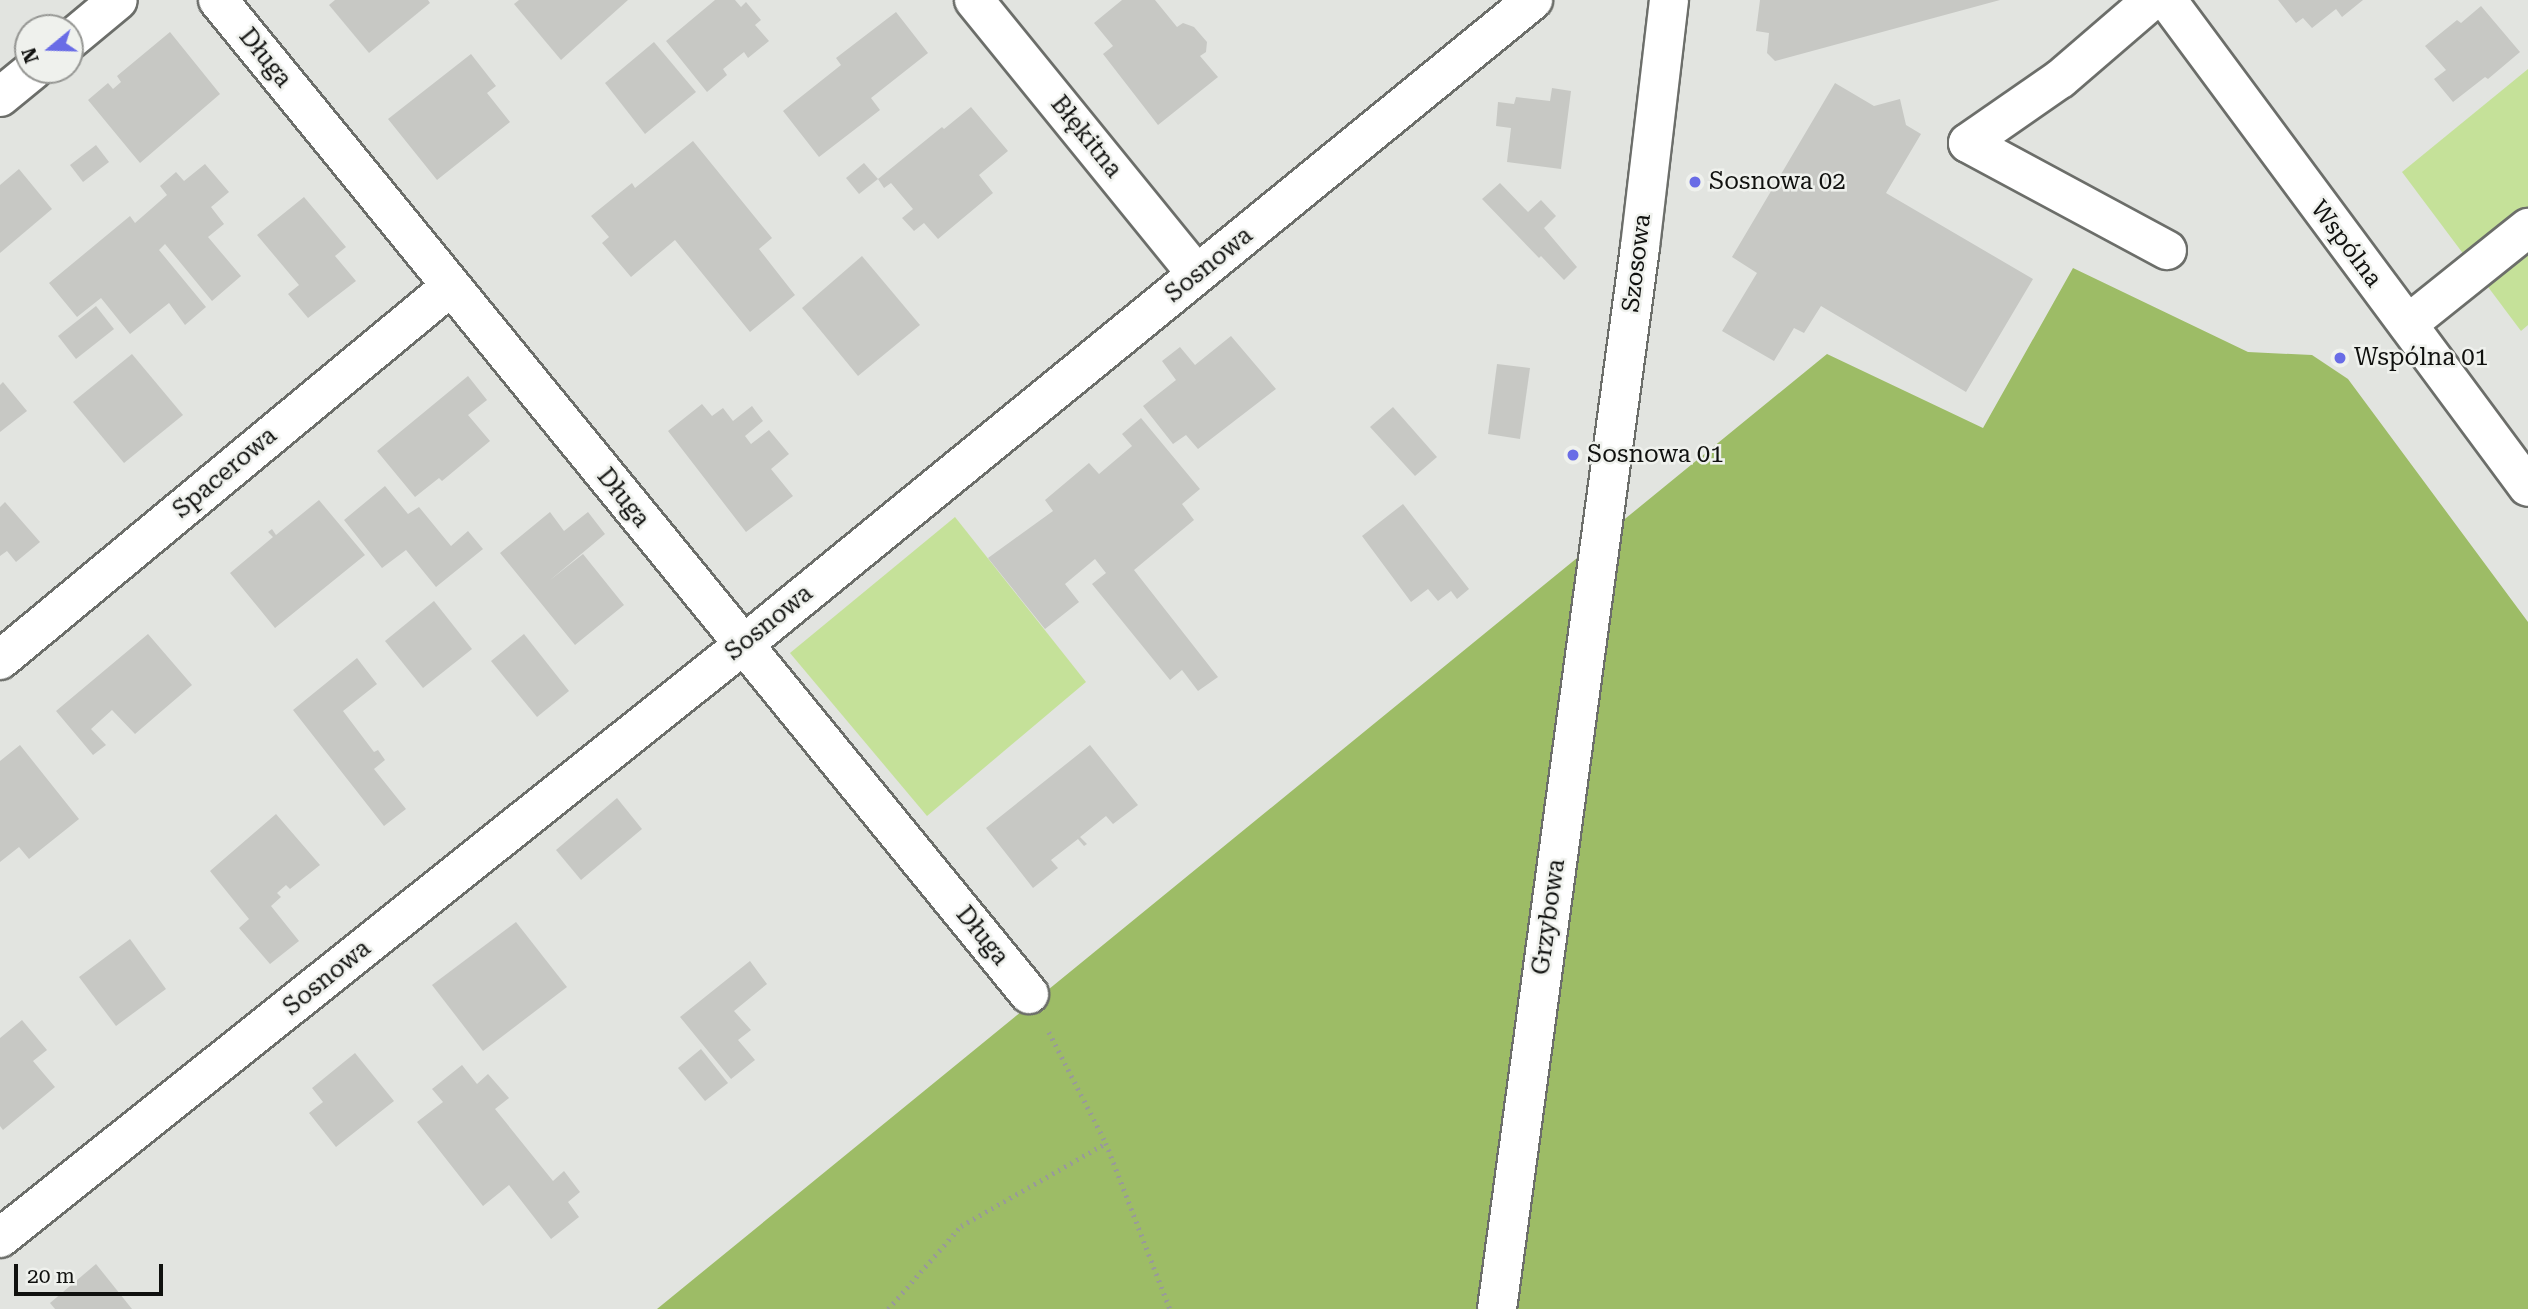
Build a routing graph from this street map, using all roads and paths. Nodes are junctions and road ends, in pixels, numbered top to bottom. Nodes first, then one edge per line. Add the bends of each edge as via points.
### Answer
1 (118, 0) edge
2 (218, 0) edge
3 (974, 0) edge
4 (1532, 0) edge
5 (1669, 0) edge
6 (2152, 0) edge
7 (2167, 0) edge
8 (84, 28) edge
9 (16, 84) edge
10 (0, 97) edge
11 (2528, 228) edge
12 (2167, 250) dead end
13 (1197, 275) junction
14 (450, 287) junction
15 (2408, 324) junction
16 (2528, 487) edge
17 (1601, 526) joint
18 (743, 645) junction
19 (0, 660) edge
20 (1029, 994) joint
21 (1106, 1143) junction
22 (0, 1238) edge
23 (888, 1309) edge
24 (1170, 1309) edge
25 (1497, 1309) edge

1 - 8 street
2 - 14 street, Długa
3 - 13 street, Błękitna
4 - 13 street, Sosnowa
5 - 17 street, Szosowa
6 - 12 street via 2060,79 1968,144
7 - 15 street, Wspólna
9 - 10 street
11 - 15 street
13 - 18 street, Sosnowa
14 - 18 street, Długa
14 - 19 street, Spacerowa
15 - 16 street, Wspólna
17 - 25 street, Grzybowa
18 - 20 street, Długa
18 - 22 street, Sosnowa
20 - 21 path
21 - 23 path via 961,1226
21 - 24 path

